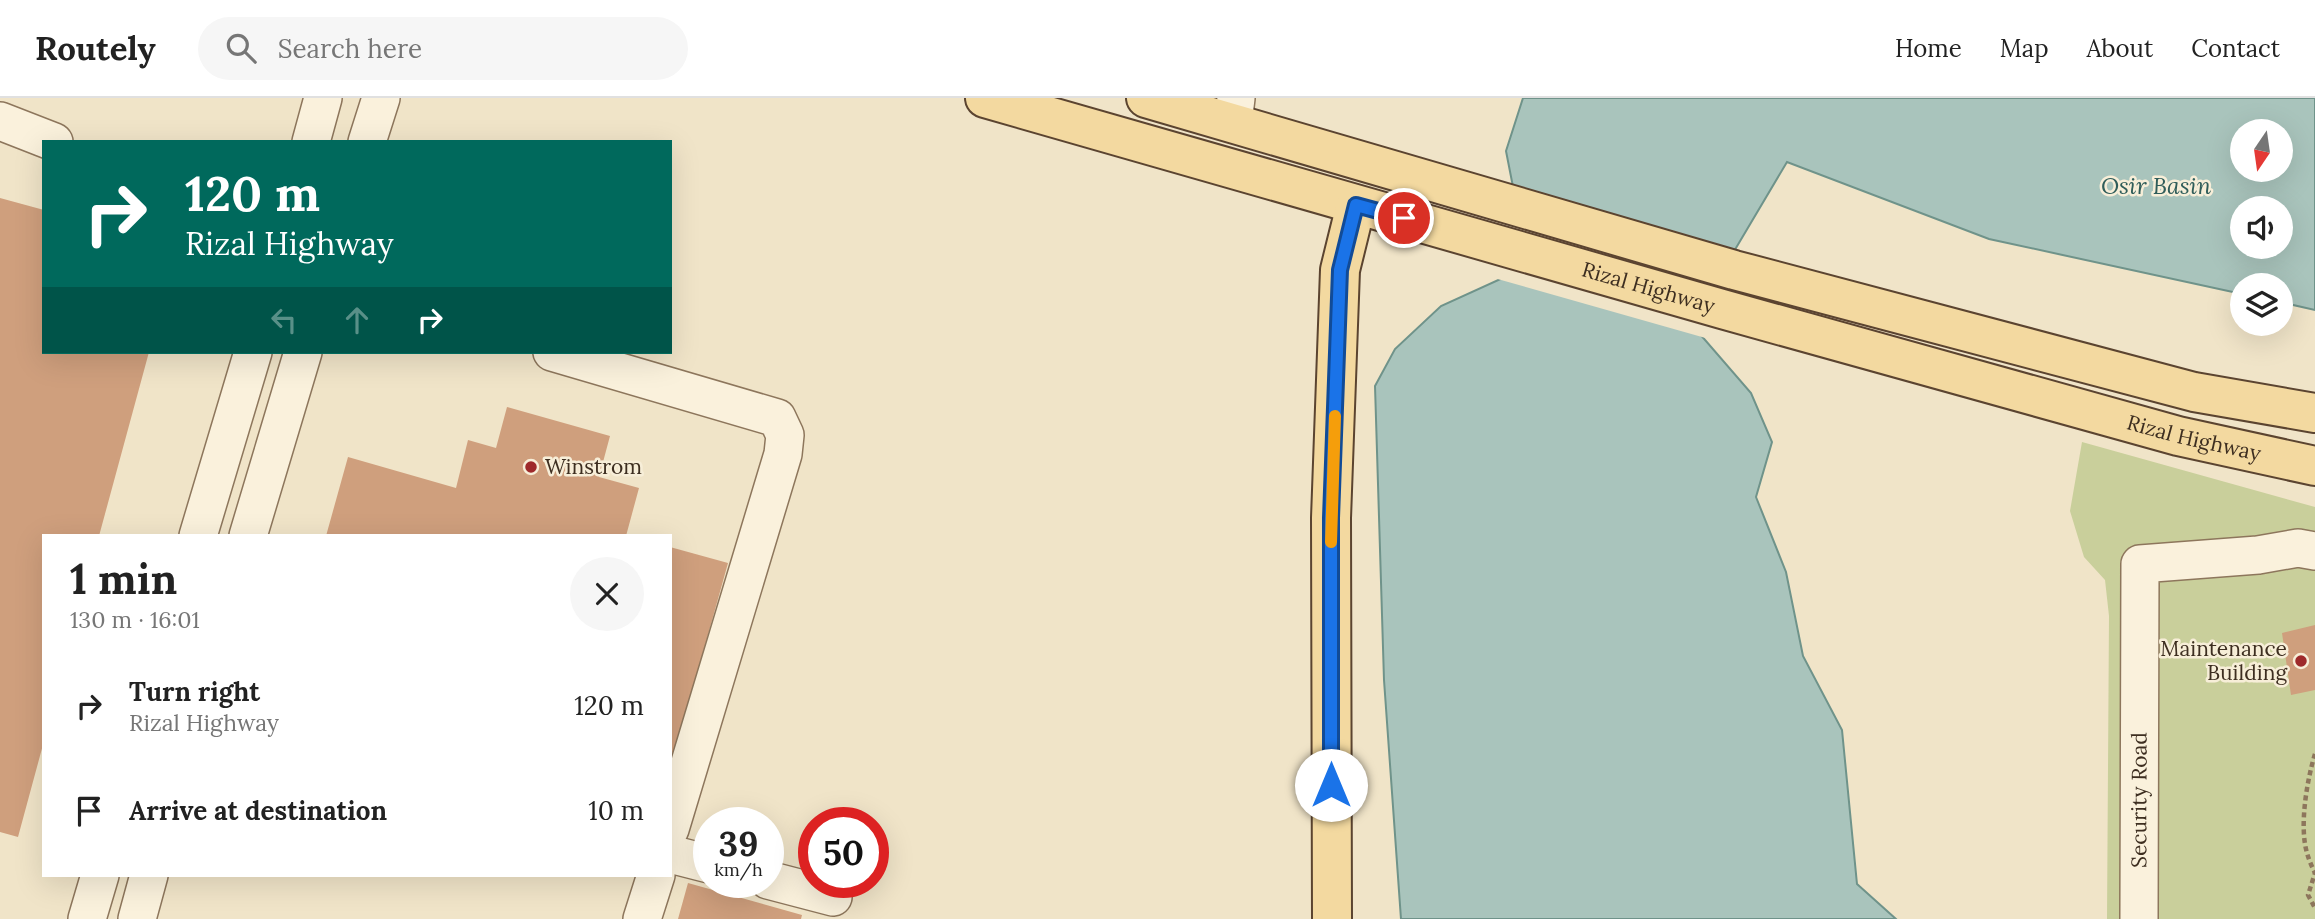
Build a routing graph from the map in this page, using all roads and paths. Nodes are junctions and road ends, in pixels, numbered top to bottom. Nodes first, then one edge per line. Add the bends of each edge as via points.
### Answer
1 (323, 98) edge
2 (381, 98) edge
3 (985, 98) edge
4 (1146, 98) edge
5 (1234, 111) edge
6 (0, 121) edge
7 (49, 140) edge
8 (312, 140) edge
9 (368, 140) edge
10 (1356, 205) junction
11 (252, 354) edge
12 (302, 354) edge
13 (559, 354) edge
14 (2315, 413) edge
15 (2315, 466) edge
16 (199, 534) edge
17 (249, 534) edge
18 (2315, 551) edge
19 (2315, 754) edge
20 (676, 791) edge
21 (672, 816) edge
22 (672, 855) edge
23 (693, 860) edge
24 (99, 877) edge
25 (148, 877) edge
26 (655, 877) edge
27 (2315, 908) edge
28 (87, 919) edge
29 (137, 919) edge
30 (642, 919) edge
31 (1332, 919) edge
32 (2139, 919) edge

1 - 8 street
2 - 9 street
3 - 10 main road, Rizal Highway
4 - 5 main road, Rizal Highway
5 - 14 main road, Rizal Highway via 1510,205 1734,270 2194,392
6 - 7 street
10 - 15 main road, Rizal Highway via 2178,436
10 - 31 main road via 1340,270 1331,518
11 - 16 street
12 - 17 street
13 - 20 street via 778,418 785,435 783,454
18 - 32 street, Security Road via 2298,548 2140,564
19 - 27 path via 2308,777 2304,832 2315,873 2308,895
20 - 21 street
22 - 23 street
24 - 28 street
25 - 29 street
26 - 30 street

